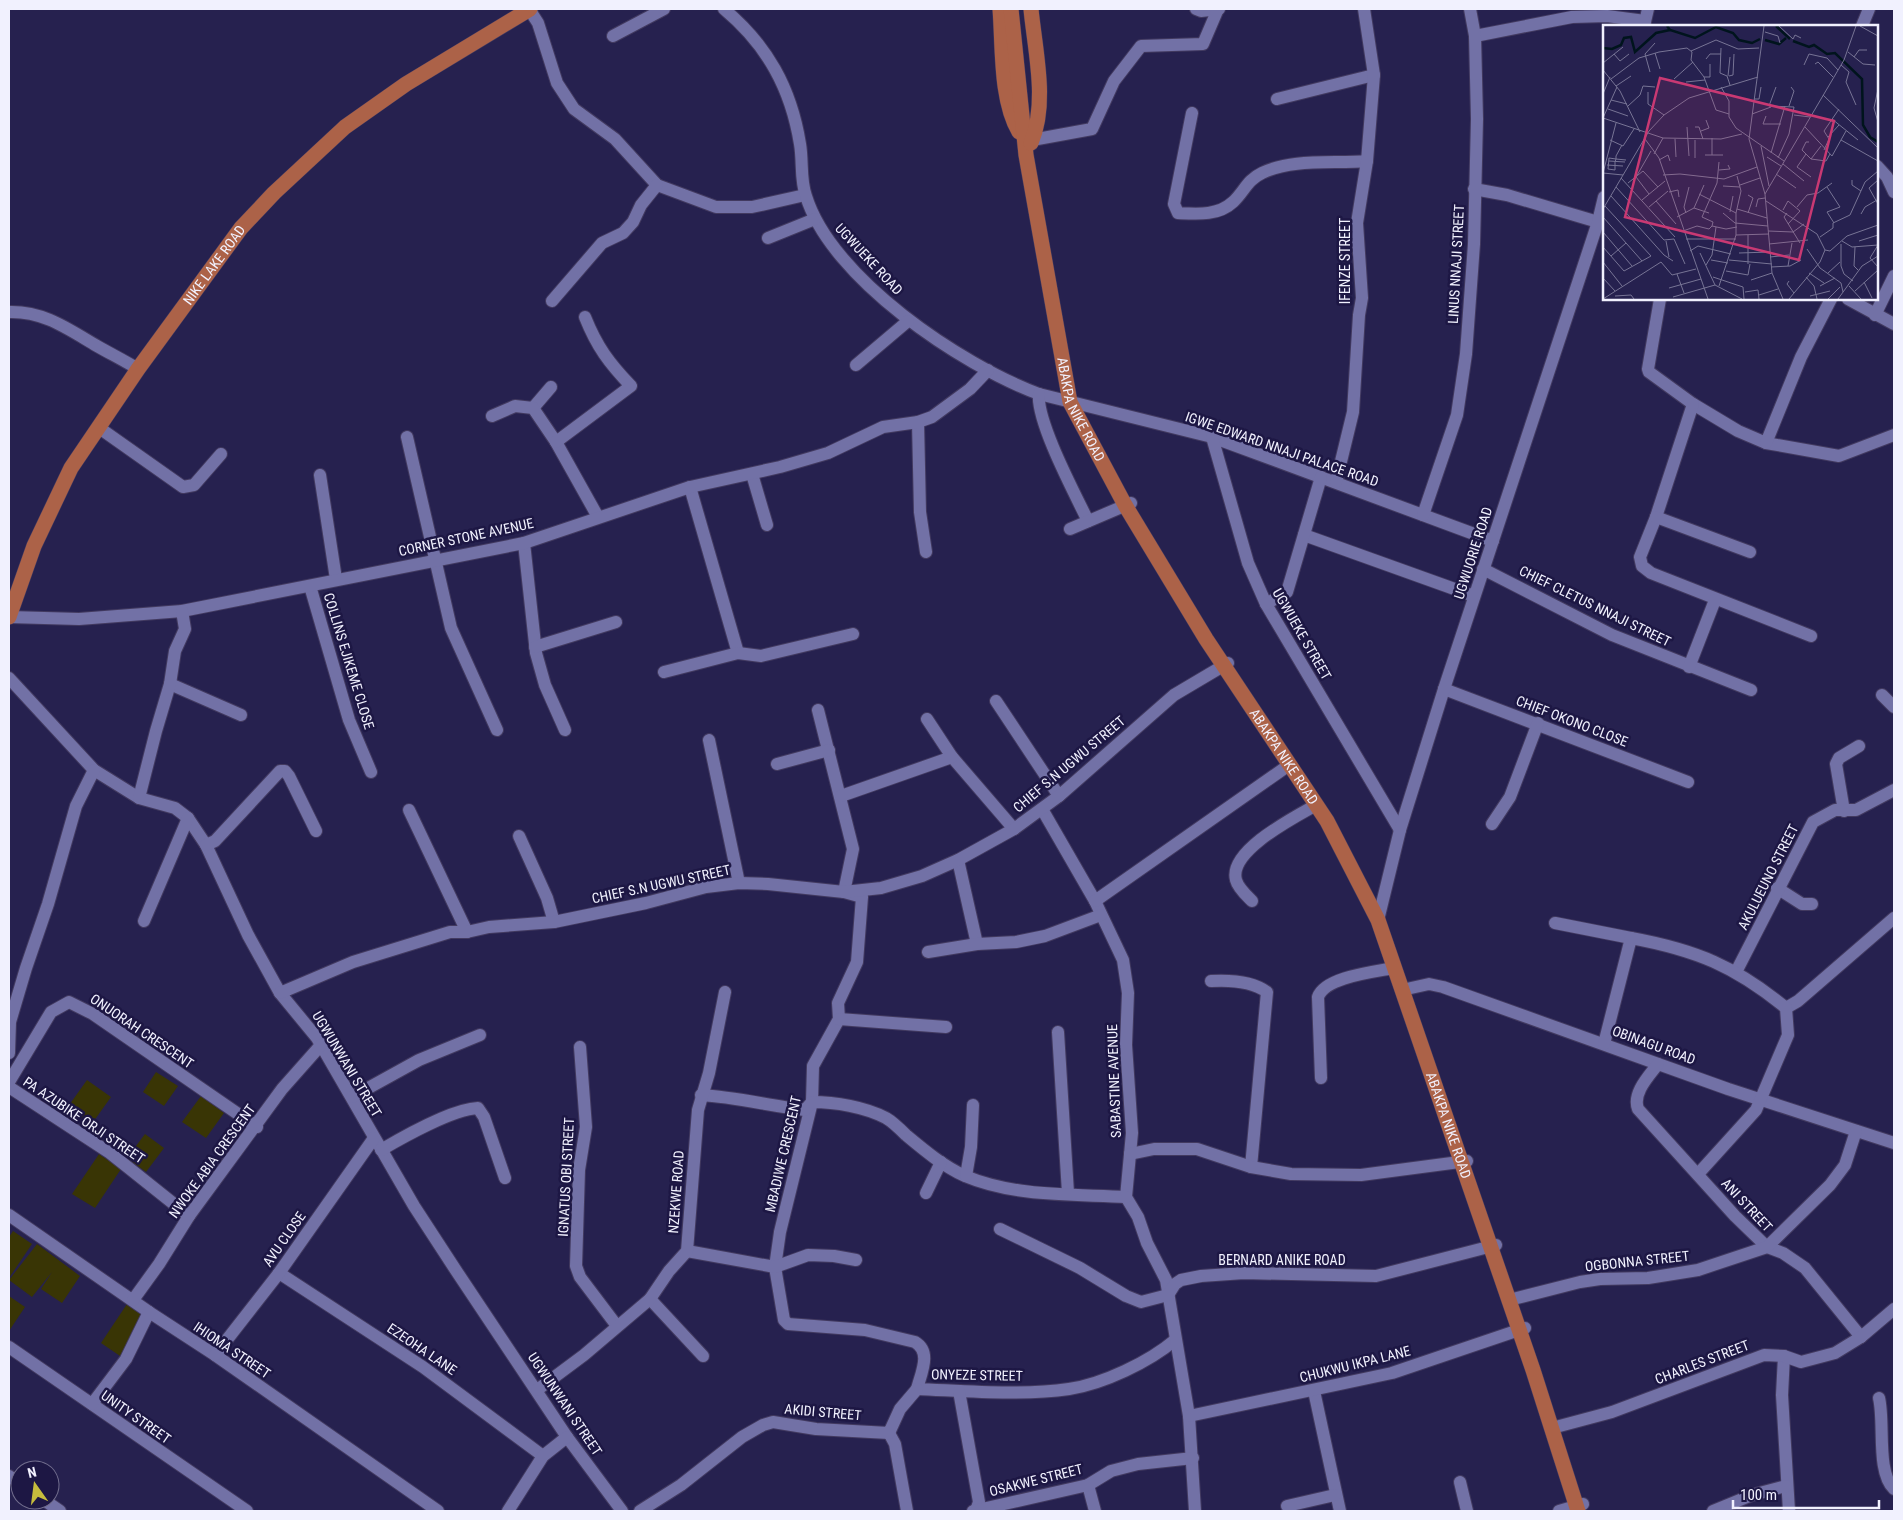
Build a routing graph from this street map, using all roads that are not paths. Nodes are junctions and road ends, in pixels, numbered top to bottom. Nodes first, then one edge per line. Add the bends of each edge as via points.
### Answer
1 (530, 9) edge
2 (664, 9) edge
3 (724, 9) edge
4 (1000, 9) edge
5 (1011, 9) edge
6 (1020, 9) edge
7 (1031, 9) edge
8 (1196, 9) edge
9 (1218, 9) edge
10 (1364, 9) edge
11 (1470, 9) edge
12 (1869, 9) edge
13 (1646, 19) edge
14 (1862, 25) edge
15 (613, 36) dead end
16 (1475, 36) junction
17 (1374, 75) junction
18 (1277, 99) dead end
19 (1192, 113) dead end
20 (1030, 142) junction
21 (1367, 161) junction
22 (1878, 167) edge
23 (1891, 176) edge
24 (657, 185) junction
25 (1474, 189) junction
26 (1894, 192) edge
27 (805, 195) junction
28 (1603, 201) edge
29 (815, 219) junction
30 (1598, 222) junction
31 (768, 238) dead end
32 (1894, 276) edge
33 (1660, 300) edge
34 (1830, 300) edge
35 (1850, 300) edge
36 (552, 301) dead end
37 (9, 312) edge
38 (1875, 315) junction
39 (585, 317) dead end
40 (908, 321) junction
41 (1894, 324) edge
42 (856, 365) dead end
43 (138, 369) junction
44 (988, 370) junction
45 (551, 387) dead end
46 (1039, 394) junction
47 (1068, 402) junction
48 (1693, 404) junction
49 (533, 408) junction
50 (492, 416) dead end
51 (918, 422) junction
52 (98, 427) junction
53 (1894, 434) edge
54 (407, 437) dead end
55 (1212, 438) junction
56 (556, 442) junction
57 (1766, 443) junction
58 (221, 454) dead end
59 (320, 474) dead end
60 (752, 474) junction
61 (1321, 477) junction
62 (1336, 482) junction
63 (690, 487) junction
64 (1128, 504) junction
65 (1423, 515) junction
66 (598, 517) junction
67 (1656, 517) junction
68 (1088, 521) junction
69 (767, 525) dead end
70 (1070, 529) dead end
71 (1304, 535) junction
72 (1493, 540) junction
73 (524, 543) junction
74 (926, 552) dead end
75 (1750, 552) dead end
76 (434, 559) junction
77 (1483, 569) junction
78 (336, 579) junction
79 (310, 586) junction
80 (1474, 596) junction
81 (1715, 600) junction
82 (1266, 604) junction
83 (182, 611) junction
84 (9, 617) edge
85 (616, 622) dead end
86 (853, 634) dead end
87 (1811, 636) dead end
88 (535, 647) junction
89 (738, 654) junction
90 (1226, 665) junction
91 (1689, 667) junction
92 (664, 672) dead end
93 (9, 678) edge
94 (170, 684) junction
95 (1444, 689) junction
96 (1751, 690) dead end
97 (1882, 695) dead end
98 (996, 701) dead end
99 (1894, 707) edge
100 (818, 710) dead end
101 (241, 715) dead end
102 (927, 719) dead end
103 (1538, 723) junction
104 (497, 730) dead end
105 (564, 730) dead end
106 (710, 740) dead end
107 (1859, 746) dead end
108 (829, 750) junction
109 (952, 757) junction
110 (778, 764) dead end
111 (1289, 764) junction
112 (94, 770) junction
113 (371, 772) dead end
114 (1688, 782) dead end
115 (1894, 790) edge
116 (841, 796) junction
117 (1059, 796) junction
118 (139, 798) junction
119 (1316, 805) junction
120 (1042, 809) junction
121 (409, 810) dead end
122 (1844, 811) junction
123 (188, 818) junction
124 (1492, 824) dead end
125 (1014, 829) junction
126 (1400, 830) junction
127 (316, 831) dead end
128 (519, 836) dead end
129 (206, 846) junction
130 (958, 860) junction
131 (739, 883) junction
132 (1777, 888) junction
133 (844, 892) junction
134 (1095, 902) junction
135 (1252, 902) dead end
136 (1812, 904) dead end
137 (1101, 915) junction
138 (1379, 916) junction
139 (1894, 918) edge
140 (144, 921) dead end
141 (554, 922) junction
142 (1555, 923) dead end
143 (467, 932) junction
144 (1631, 938) junction
145 (977, 944) junction
146 (928, 952) dead end
147 (1394, 968) junction
148 (1736, 972) junction
149 (1211, 981) dead end
150 (1405, 989) junction
151 (725, 992) dead end
152 (280, 993) junction
153 (1786, 1008) junction
154 (839, 1019) junction
155 (946, 1027) dead end
156 (1058, 1032) dead end
157 (480, 1035) dead end
158 (1604, 1044) junction
159 (321, 1045) junction
160 (580, 1047) dead end
161 (9, 1053) edge
162 (1658, 1064) junction
163 (1321, 1078) dead end
164 (9, 1082) edge
165 (9, 1087) edge
166 (701, 1094) junction
167 (352, 1097) junction
168 (1761, 1098) junction
169 (812, 1102) junction
170 (973, 1105) dead end
171 (256, 1127) junction
172 (1856, 1131) junction
173 (374, 1138) junction
174 (1894, 1143) edge
175 (381, 1150) junction
176 (1130, 1154) junction
177 (941, 1162) junction
178 (1464, 1162) junction
179 (1251, 1166) junction
180 (1698, 1174) junction
181 (966, 1176) junction
182 (505, 1178) dead end
183 (926, 1193) dead end
184 (1068, 1194) junction
185 (1126, 1197) junction
186 (9, 1215) edge
187 (189, 1216) junction
188 (1000, 1229) dead end
189 (1493, 1245) junction
190 (1767, 1247) junction
191 (687, 1251) junction
192 (856, 1260) dead end
193 (775, 1267) junction
194 (280, 1273) junction
195 (1168, 1295) junction
196 (650, 1299) junction
197 (1512, 1299) junction
198 (132, 1300) junction
199 (1894, 1309) edge
200 (149, 1312) junction
201 (788, 1324) joint
202 (617, 1326) junction
203 (1522, 1329) junction
204 (1861, 1337) junction
205 (1175, 1340) junction
206 (9, 1346) edge
207 (215, 1355) junction
208 (703, 1356) dead end
209 (1784, 1356) junction
210 (917, 1389) junction
211 (537, 1390) junction
212 (959, 1391) junction
213 (1314, 1391) junction
214 (1879, 1398) dead end
215 (92, 1404) junction
216 (1190, 1416) junction
217 (1555, 1428) junction
218 (889, 1433) junction
219 (567, 1437) junction
220 (543, 1456) junction
221 (1193, 1458) junction
222 (1460, 1482) dead end
223 (1088, 1485) junction
224 (1786, 1486) junction
225 (1894, 1489) edge
226 (1335, 1495) junction
227 (1287, 1506) dead end
228 (1581, 1508) edge
229 (247, 1511) edge
230 (438, 1511) edge
231 (508, 1511) edge
232 (622, 1511) edge
233 (640, 1511) edge
234 (907, 1511) edge
235 (975, 1511) edge
236 (1095, 1511) edge
237 (1195, 1511) edge
238 (1340, 1511) edge
239 (1467, 1511) edge
240 (1559, 1511) edge
241 (1713, 1511) edge
242 (1789, 1511) edge

1 - 24 street via 538,23 557,82 574,110 615,139
1 - 43 main road, NIKE LAKE ROAD via 406,84 323,146 241,228
2 - 15 street
3 - 27 street, UGWUEKE ROAD via 757,42 781,78 793,109
4 - 20 main road via 1011,112 1014,124
5 - 20 main road, ABAKPA NIKE ROAD
6 - 20 main road, ABAKPA NIKE ROAD
7 - 20 main road via 1038,123
8 - 9 street
9 - 20 street via 1203,44 1141,46 1114,81 1092,129
10 - 17 street, IFENZE STREET
11 - 16 street, LINUS NNAJI STREET
12 - 14 street
13 - 16 street via 1572,17
16 - 25 street, LINUS NNAJI STREET via 1477,119
17 - 18 street
17 - 21 street, IFENZE STREET
19 - 21 street via 1174,204 1178,213 1201,214 1221,210 1233,202 1248,182 1275,168 1299,163
20 - 47 main road, ABAKPA NIKE ROAD via 1039,236
21 - 62 street, IFENZE STREET via 1357,223 1362,298 1358,315 1353,412
22 - 23 street
23 - 26 street
24 - 27 street via 716,207 752,207
24 - 36 street via 640,204 633,222 623,233 602,243
25 - 30 street via 1507,195
25 - 65 street, LINUS NNAJI STREET via 1474,244 1466,354 1457,415
27 - 29 street, UGWUEKE ROAD
28 - 30 street, UGWUORIE ROAD
29 - 31 street
29 - 40 street, UGWUEKE ROAD via 827,239
30 - 72 street, UGWUORIE ROAD
32 - 38 street
33 - 48 street via 1648,369
34 - 57 street via 1801,357
35 - 38 street
37 - 43 street via 40,315 63,325
38 - 41 street
39 - 56 street via 607,360 631,386
40 - 42 street
40 - 44 street, UGWUEKE ROAD
43 - 52 main road, NIKE LAKE ROAD
44 - 46 street, UGWUEKE ROAD
44 - 51 street, CORNER STONE AVENUE via 970,389 932,417
45 - 49 street
46 - 47 street, UGWUEKE ROAD
46 - 68 street via 1038,402 1048,433
47 - 55 street, IGWE EDWARD NNAJI PALACE ROAD
47 - 64 main road, ABAKPA NIKE ROAD
48 - 57 street via 1738,431
48 - 67 street
49 - 50 street via 515,406
49 - 56 street
51 - 60 street, CORNER STONE AVENUE via 883,427 828,453
51 - 74 street via 920,512
52 - 58 street via 182,487 194,485
52 - 84 main road, NIKE LAKE ROAD via 71,468 34,546
53 - 57 street via 1839,456
54 - 76 street
55 - 61 street, IGWE EDWARD NNAJI PALACE ROAD
55 - 82 street, UGWUEKE STREET via 1248,563
56 - 66 street
59 - 78 street
60 - 63 street, CORNER STONE AVENUE
60 - 69 street
61 - 62 street, IGWE EDWARD NNAJI PALACE ROAD
61 - 71 street
62 - 65 street, IGWE EDWARD NNAJI PALACE ROAD
63 - 66 street, CORNER STONE AVENUE
63 - 89 street
64 - 68 street
64 - 90 main road, ABAKPA NIKE ROAD
65 - 72 street, IGWE EDWARD NNAJI PALACE ROAD
66 - 73 street, CORNER STONE AVENUE
67 - 75 street
67 - 81 street via 1640,557 1642,566
68 - 70 street
71 - 80 street
71 - 82 street via 1287,592
72 - 77 street, UGWUORIE ROAD
73 - 76 street, CORNER STONE AVENUE
73 - 88 street
76 - 78 street, CORNER STONE AVENUE
76 - 104 street via 451,628
77 - 80 street, UGWUORIE ROAD
77 - 91 street, CHIEF CLETUS NNAJI STREET via 1612,635
78 - 79 street, CORNER STONE AVENUE
79 - 83 street, CORNER STONE AVENUE
79 - 113 street, COLLINS EJIKEME CLOSE via 349,720
80 - 95 street, UGWUORIE ROAD
81 - 87 street
81 - 91 street
82 - 126 street, UGWUEKE STREET
83 - 84 street, CORNER STONE AVENUE via 79,619
83 - 94 street via 184,628 175,651
85 - 88 street
86 - 89 street via 761,656
88 - 105 street via 545,684
89 - 92 street
90 - 111 main road, ABAKPA NIKE ROAD
90 - 117 street, CHIEF S.N UGWU STREET via 1174,695
90 - 138 main road, ABAKPA NIKE ROAD via 1329,815
91 - 96 street, CHIEF CLETUS NNAJI STREET
93 - 112 street, UGWUNWANI STREET
94 - 101 street
94 - 118 street
95 - 103 street, CHIEF OKONO CLOSE
95 - 126 street, UGWUORIE ROAD
97 - 99 street
98 - 117 street
100 - 108 street
102 - 109 street
103 - 114 street, CHIEF OKONO CLOSE
103 - 124 street via 1510,798
106 - 131 street
107 - 122 street via 1843,754 1836,764
108 - 110 street
108 - 116 street
109 - 116 street
109 - 125 street
111 - 119 main road, ABAKPA NIKE ROAD
111 - 134 street
112 - 118 street, UGWUNWANI STREET
112 - 161 street via 76,806 26,968 10,1022
115 - 122 street, AKULUEUNO STREET via 1856,810
116 - 133 street via 854,848
117 - 120 street, CHIEF S.N UGWU STREET
118 - 123 street, UGWUNWANI STREET via 175,808
119 - 135 street via 1249,849 1238,863 1236,882
119 - 138 main road, ABAKPA NIKE ROAD
120 - 125 street, CHIEF S.N UGWU STREET
120 - 134 street, SABASTINE AVENUE
121 - 143 street
122 - 132 street, AKULUEUNO STREET via 1824,814 1813,822
123 - 129 street, UGWUNWANI STREET
123 - 140 street
125 - 130 street, CHIEF S.N UGWU STREET
126 - 138 street, UGWUORIE ROAD
127 - 129 street via 289,776 280,770 215,841
128 - 141 street via 547,898
129 - 152 street, UGWUNWANI STREET via 248,935
130 - 133 street, CHIEF S.N UGWU STREET via 922,876 881,888
130 - 145 street
131 - 133 street, CHIEF S.N UGWU STREET
131 - 141 street, CHIEF S.N UGWU STREET via 706,887
132 - 136 street via 1802,904
132 - 148 street, AKULUEUNO STREET
133 - 154 street, MBADIWE CRESCENT via 862,896 857,962 838,1003
134 - 137 street, SABASTINE AVENUE
137 - 145 street via 1045,936 1016,942
137 - 176 street, SABASTINE AVENUE via 1123,960 1128,993 1126,1045 1132,1134
138 - 147 main road, ABAKPA NIKE ROAD
138 - 150 main road, ABAKPA NIKE ROAD
139 - 153 street
141 - 143 street, CHIEF S.N UGWU STREET
142 - 144 street
143 - 152 street, CHIEF S.N UGWU STREET via 431,936 310,978
144 - 148 street via 1693,952
144 - 158 street
145 - 146 street
147 - 150 main road, ABAKPA NIKE ROAD
147 - 163 street via 1336,981 1320,991
148 - 153 street
149 - 179 street via 1229,980 1261,987 1267,992
150 - 158 street, OBINAGU ROAD via 1429,984 1443,987
150 - 178 main road, ABAKPA NIKE ROAD
151 - 166 street, NZEKWE ROAD via 709,1073
152 - 159 street, UGWUNWANI STREET via 299,1013
153 - 168 street via 1788,1035
154 - 155 street
154 - 169 street, MBADIWE CRESCENT via 813,1066
156 - 184 street
157 - 167 street via 419,1060
158 - 162 street, OBINAGU ROAD
159 - 167 street, UGWUNWANI STREET
159 - 171 street, NWOKE ABIA CRESCENT via 282,1089
160 - 202 street, IGNATUS OBI STREET via 586,1126 579,1170 576,1266 580,1277
162 - 168 street, OBINAGU ROAD
162 - 180 street, ANI STREET via 1635,1101
164 - 171 street, ONUORAH CRESCENT via 51,1012 70,1002 93,1014
165 - 187 street, PA AZUBIKE ORJI STREET via 110,1153
166 - 169 street via 805,1110
166 - 191 street, NZEKWE ROAD via 693,1153
167 - 173 street, UGWUNWANI STREET
168 - 172 street, OBINAGU ROAD
168 - 180 street via 1756,1110
169 - 177 street via 861,1109 886,1118
169 - 193 street, MBADIWE CRESCENT via 791,1182
170 - 181 street
171 - 187 street, NWOKE ABIA CRESCENT
172 - 174 street, OBINAGU ROAD
172 - 190 street, OGBONNA STREET via 1845,1165 1835,1179
173 - 175 street, UGWUNWANI STREET
173 - 194 street, AVU CLOSE
175 - 182 street via 465,1110 478,1108
175 - 211 street, UGWUNWANI STREET via 440,1246
176 - 179 street via 1154,1149 1197,1149
176 - 185 street, SABASTINE AVENUE
177 - 181 street
177 - 183 street
178 - 179 street via 1361,1175 1290,1174
178 - 189 main road, ABAKPA NIKE ROAD
180 - 190 street, ANI STREET
181 - 184 street via 1002,1188
184 - 185 street
185 - 195 street via 1164,1275
186 - 198 street, IHIOMA STREET
187 - 198 street, NWOKE ABIA CRESCENT
188 - 195 street, BERNARD ANIKE ROAD via 1141,1302
189 - 195 street, BERNARD ANIKE ROAD via 1376,1276 1244,1273 1201,1276 1181,1280
189 - 197 main road, ABAKPA NIKE ROAD
190 - 197 street, OGBONNA STREET via 1698,1270 1648,1278 1580,1282
190 - 204 street, ANI STREET via 1784,1253 1805,1268
191 - 193 street
191 - 196 street, NZEKWE ROAD
192 - 193 street via 808,1255
193 - 201 street, MBADIWE CRESCENT via 781,1308
194 - 207 street, AVU CLOSE
194 - 220 street, EZEOHA LANE via 423,1367
195 - 205 street
196 - 202 street, NZEKWE ROAD
196 - 208 street
197 - 203 main road, ABAKPA NIKE ROAD
198 - 200 street, IHIOMA STREET
199 - 204 street, CHARLES STREET
200 - 207 street, IHIOMA STREET
200 - 215 street via 126,1359
201 - 210 street, ONYEZE STREET via 865,1330 921,1345 925,1354
202 - 211 street, NZEKWE ROAD
203 - 213 street, CHUKWU IKPA LANE via 1392,1373
203 - 217 main road, ABAKPA NIKE ROAD
204 - 209 street, CHARLES STREET via 1835,1353 1801,1362
205 - 212 street, ONYEZE STREET via 1112,1377 1083,1386
205 - 216 street
206 - 215 street, UNITY STREET
207 - 230 street, IHIOMA STREET
209 - 217 street, CHARLES STREET via 1764,1354 1744,1360 1648,1399
209 - 224 street via 1782,1395
210 - 212 street, ONYEZE STREET
210 - 218 street via 900,1409
211 - 219 street, UGWUNWANI STREET
212 - 235 street via 978,1502
213 - 216 street, CHUKWU IKPA LANE
213 - 226 street
214 - 225 street via 1885,1472
215 - 229 street, UNITY STREET
216 - 221 street
217 - 228 main road, ABAKPA NIKE ROAD
218 - 233 street, AKIDI STREET via 816,1429 773,1422 763,1424
218 - 234 street via 895,1444
219 - 220 street
219 - 232 street, UGWUNWANI STREET
220 - 231 street
221 - 223 street, OSAKWE STREET via 1138,1464 1112,1471
221 - 237 street
222 - 239 street
223 - 235 street, OSAKWE STREET
223 - 236 street
224 - 241 street
224 - 242 street
226 - 227 street
226 - 238 street
228 - 240 street

